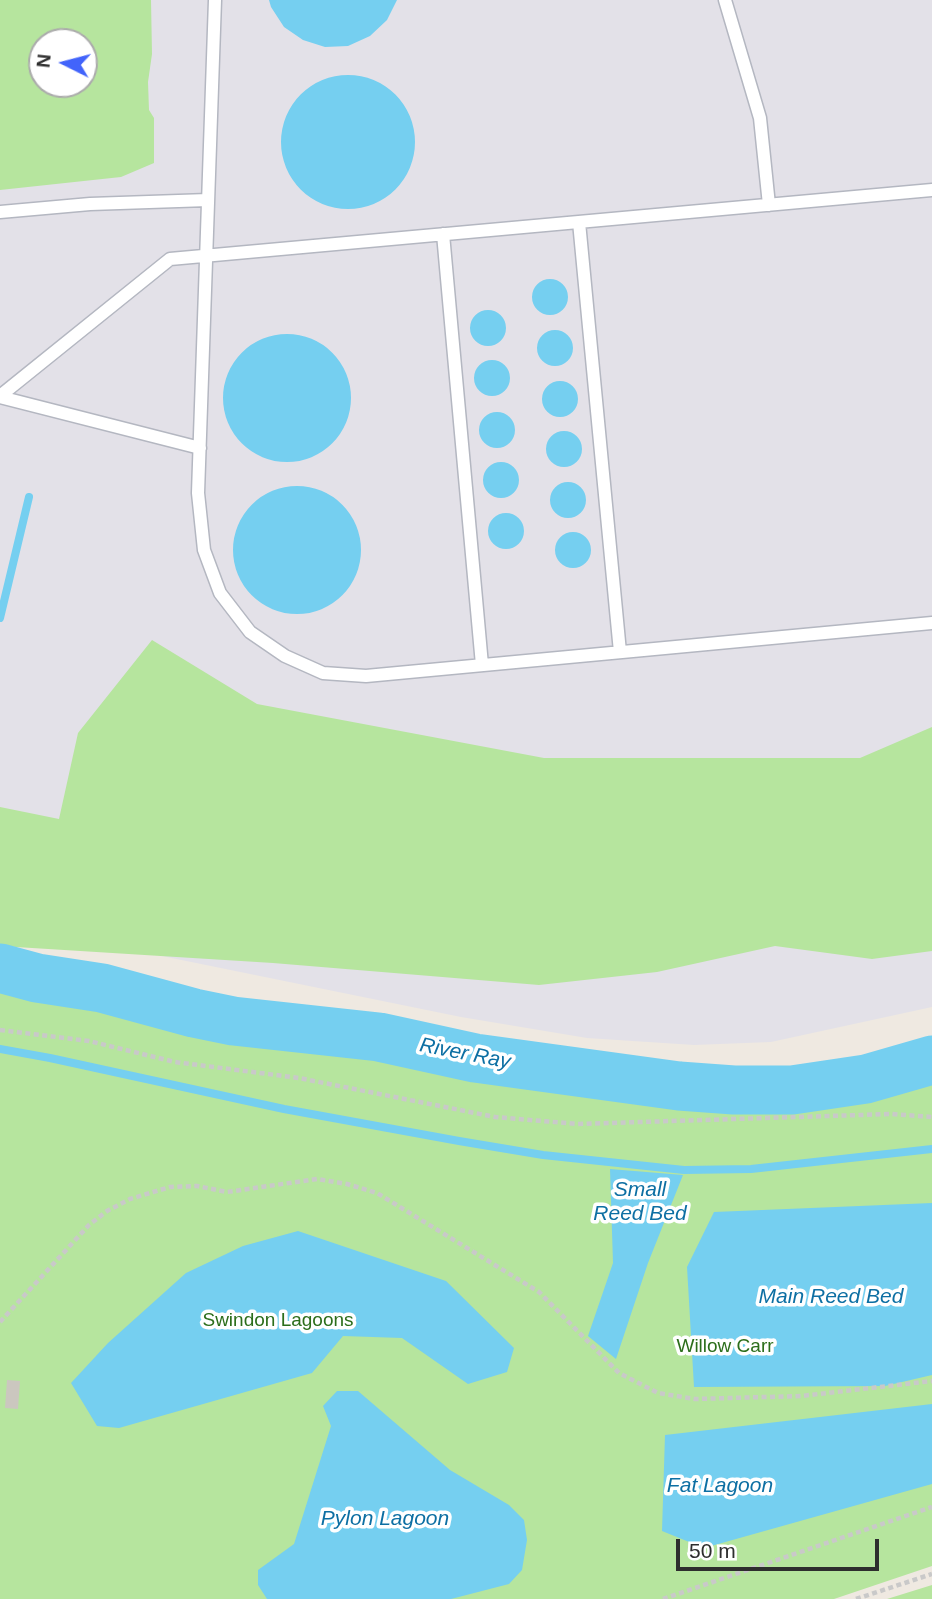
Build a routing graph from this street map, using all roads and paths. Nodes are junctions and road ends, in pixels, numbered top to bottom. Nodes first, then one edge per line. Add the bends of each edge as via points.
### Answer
1 (215, 0) edge
2 (725, 0) edge
3 (932, 190) edge
4 (208, 200) junction
5 (769, 205) junction
6 (0, 212) edge
7 (579, 222) junction
8 (443, 234) junction
9 (206, 255) junction
10 (0, 396) edge
11 (200, 448) junction
12 (932, 623) edge
13 (620, 652) junction
14 (482, 665) junction
15 (0, 1030) edge
16 (932, 1117) edge
17 (0, 1322) edge
18 (932, 1381) edge
19 (932, 1507) edge
20 (932, 1574) edge
21 (663, 1599) edge
22 (856, 1599) edge

1 - 4 lane
2 - 5 lane via 760,118
3 - 5 lane
4 - 6 lane
4 - 9 lane
5 - 7 lane
7 - 8 lane
7 - 13 lane
8 - 9 lane
8 - 14 lane
9 - 10 lane via 170,259
9 - 11 lane
10 - 11 lane
11 - 14 lane via 198,493 204,550 220,593 250,632 285,656 323,673 366,676
12 - 13 lane
13 - 14 lane
15 - 16 path via 89,1041 175,1062 299,1078 495,1116 578,1124 891,1114
17 - 18 path via 107,1211 152,1191 197,1186 227,1192 317,1179 377,1193 539,1292 619,1373 658,1393 695,1399 801,1396
19 - 21 path
20 - 22 path

